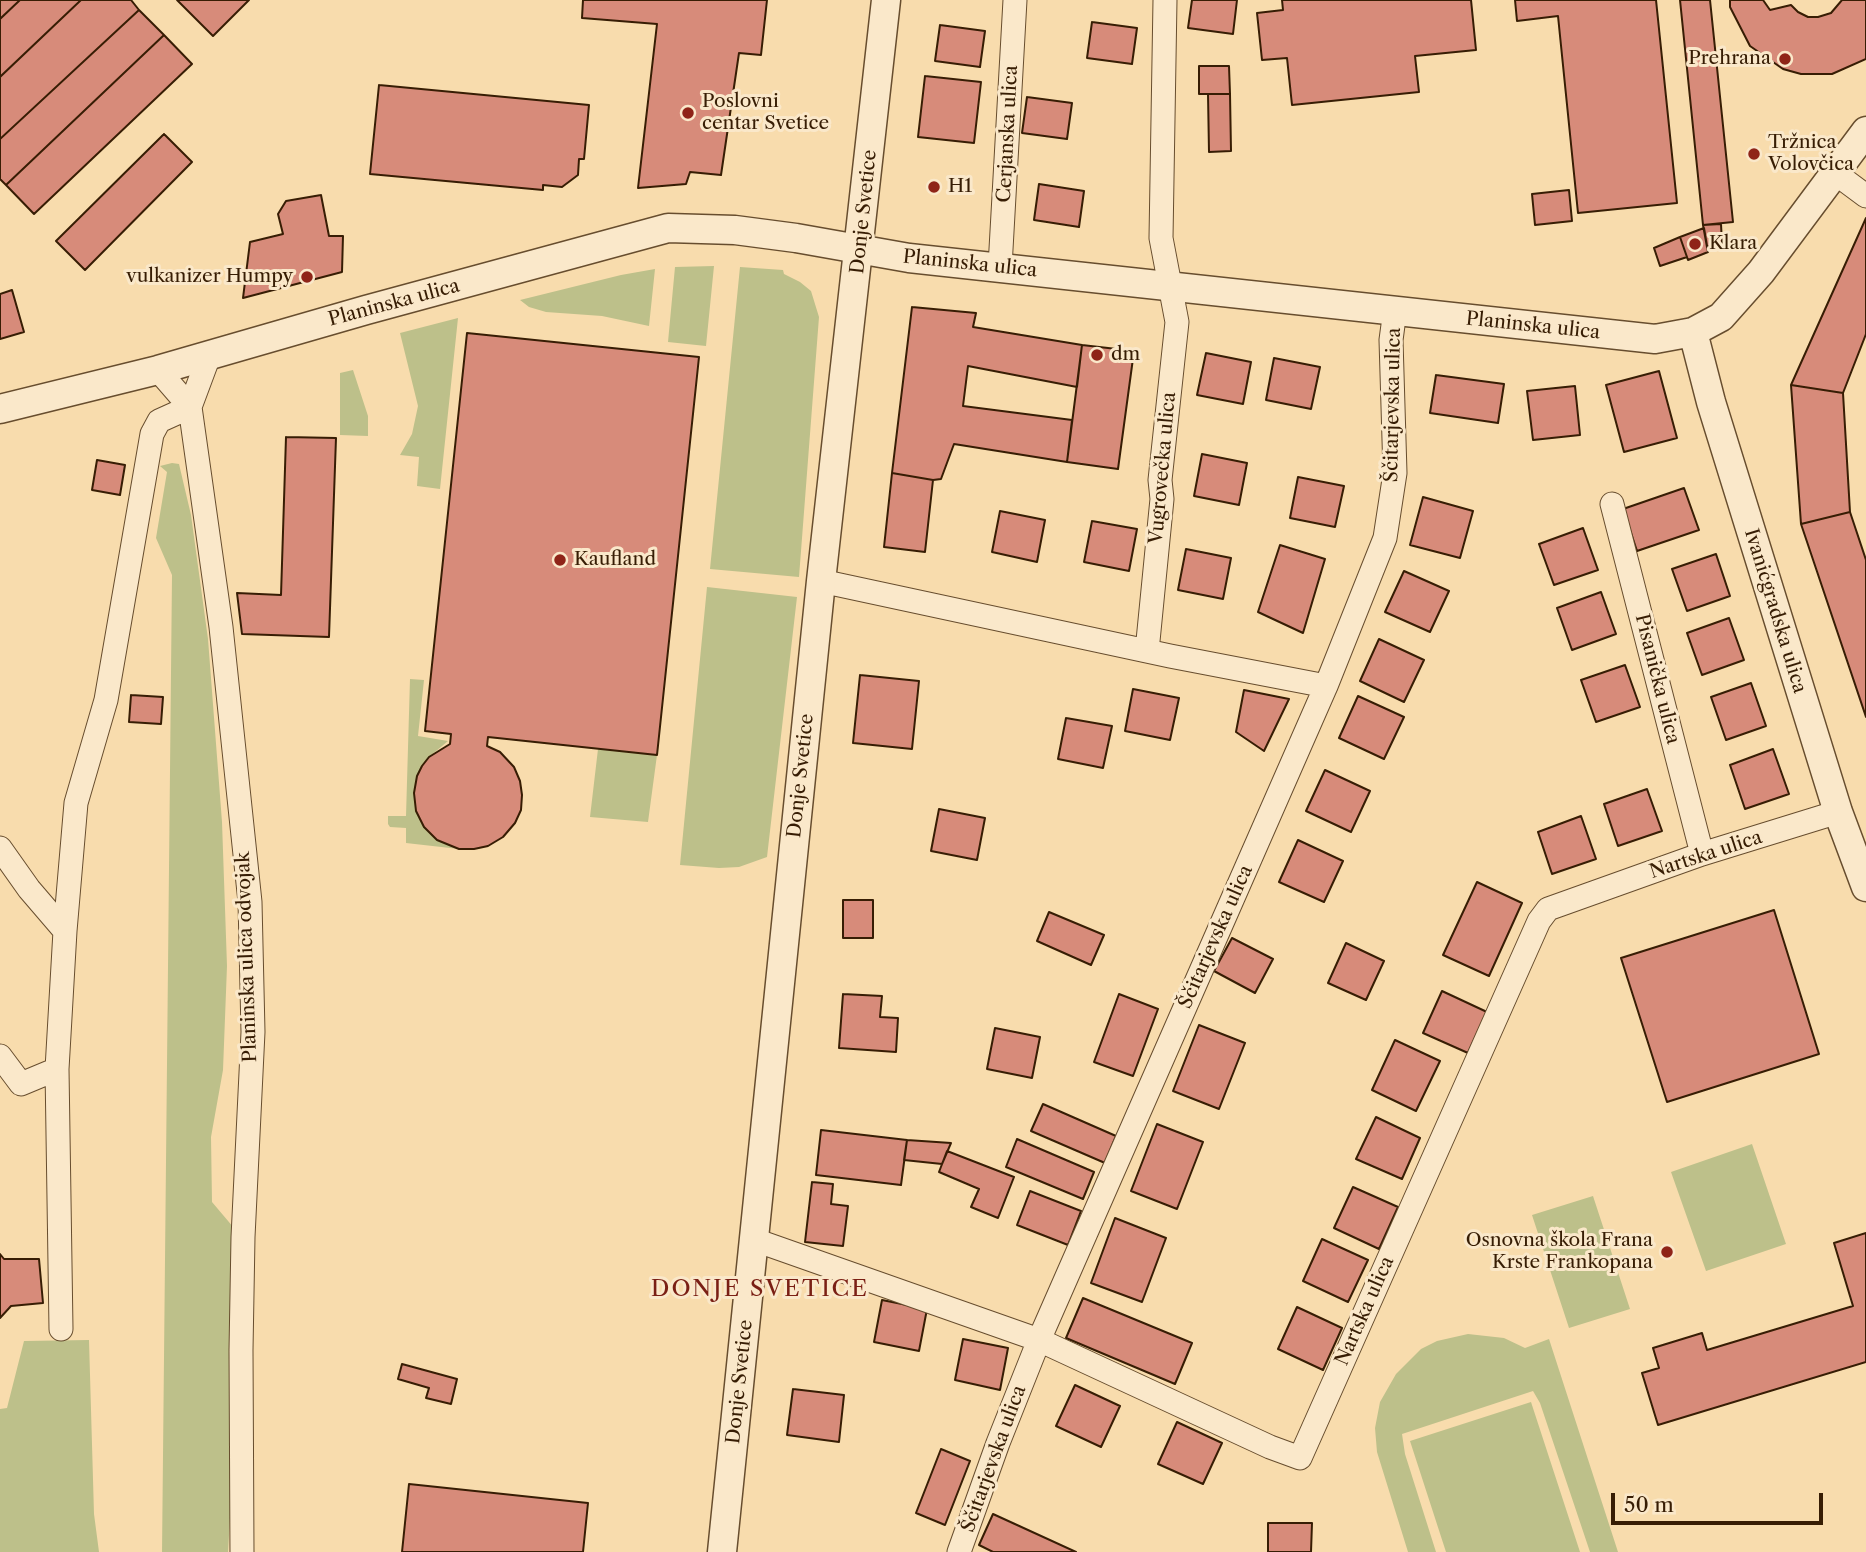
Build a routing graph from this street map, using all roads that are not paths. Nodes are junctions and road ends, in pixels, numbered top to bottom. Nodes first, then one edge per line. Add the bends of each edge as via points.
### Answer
1 (886, 0) edge
2 (1015, 0) edge
3 (1165, 0) edge
4 (1866, 131) edge
5 (1835, 173) junction
6 (1866, 196) edge
7 (860, 249) junction
8 (1000, 267) junction
9 (1169, 287) junction
10 (1395, 310) junction
11 (1693, 332) junction
12 (209, 356) junction
13 (158, 370) junction
14 (190, 407) junction
15 (0, 409) edge
16 (1612, 504) dead end
17 (821, 581) junction
18 (1147, 651) junction
19 (1326, 686) junction
20 (1838, 812) junction
21 (0, 848) edge
22 (1702, 855) junction
23 (1866, 887) edge
24 (65, 931) junction
25 (0, 1056) edge
26 (57, 1069) junction
27 (755, 1240) junction
28 (61, 1329) dead end
29 (1039, 1340) junction
30 (963, 1551) edge
31 (242, 1552) edge
32 (722, 1552) edge

1 - 7 street, Donje Svetice
2 - 8 street, Cerjanska ulica
3 - 9 street, Vugrovečka ulica via 1161,238
4 - 5 street, Planinska ulica
5 - 6 street
5 - 11 street, Planinska ulica via 1721,317
7 - 8 street, Planinska ulica
7 - 12 street, Planinska ulica via 735,230 668,229
7 - 17 street, Donje Svetice
8 - 9 street, Planinska ulica
9 - 10 street, Planinska ulica
9 - 18 street, Vugrovečka ulica via 1177,322
10 - 11 street, Planinska ulica via 1655,339
10 - 19 street, Ščitarjevska ulica via 1391,340 1395,472 1385,538
11 - 20 street, Ivanićgradska ulica
12 - 13 street, Planinska ulica
12 - 14 street, Planinska ulica odvojak
13 - 14 street
13 - 15 street, Planinska ulica
14 - 24 street via 159,421 152,433 106,700 76,803
14 - 31 street, Planinska ulica odvojak via 221,627 250,902 253,1032 243,1250
16 - 22 street, Pisanička ulica
17 - 18 street
17 - 27 street, Donje Svetice
18 - 19 street
19 - 29 street, Ščitarjevska ulica
20 - 22 street, Nartska ulica
20 - 23 street, Ivanićgradska ulica
21 - 24 street
22 - 29 street, Nartska ulica via 1548,908 1539,920 1300,1458
24 - 26 street
25 - 26 street via 21,1084
26 - 28 street
27 - 29 street, Nartska ulica
27 - 32 street, Donje Svetice
29 - 30 street, Ščitarjevska ulica via 998,1443

